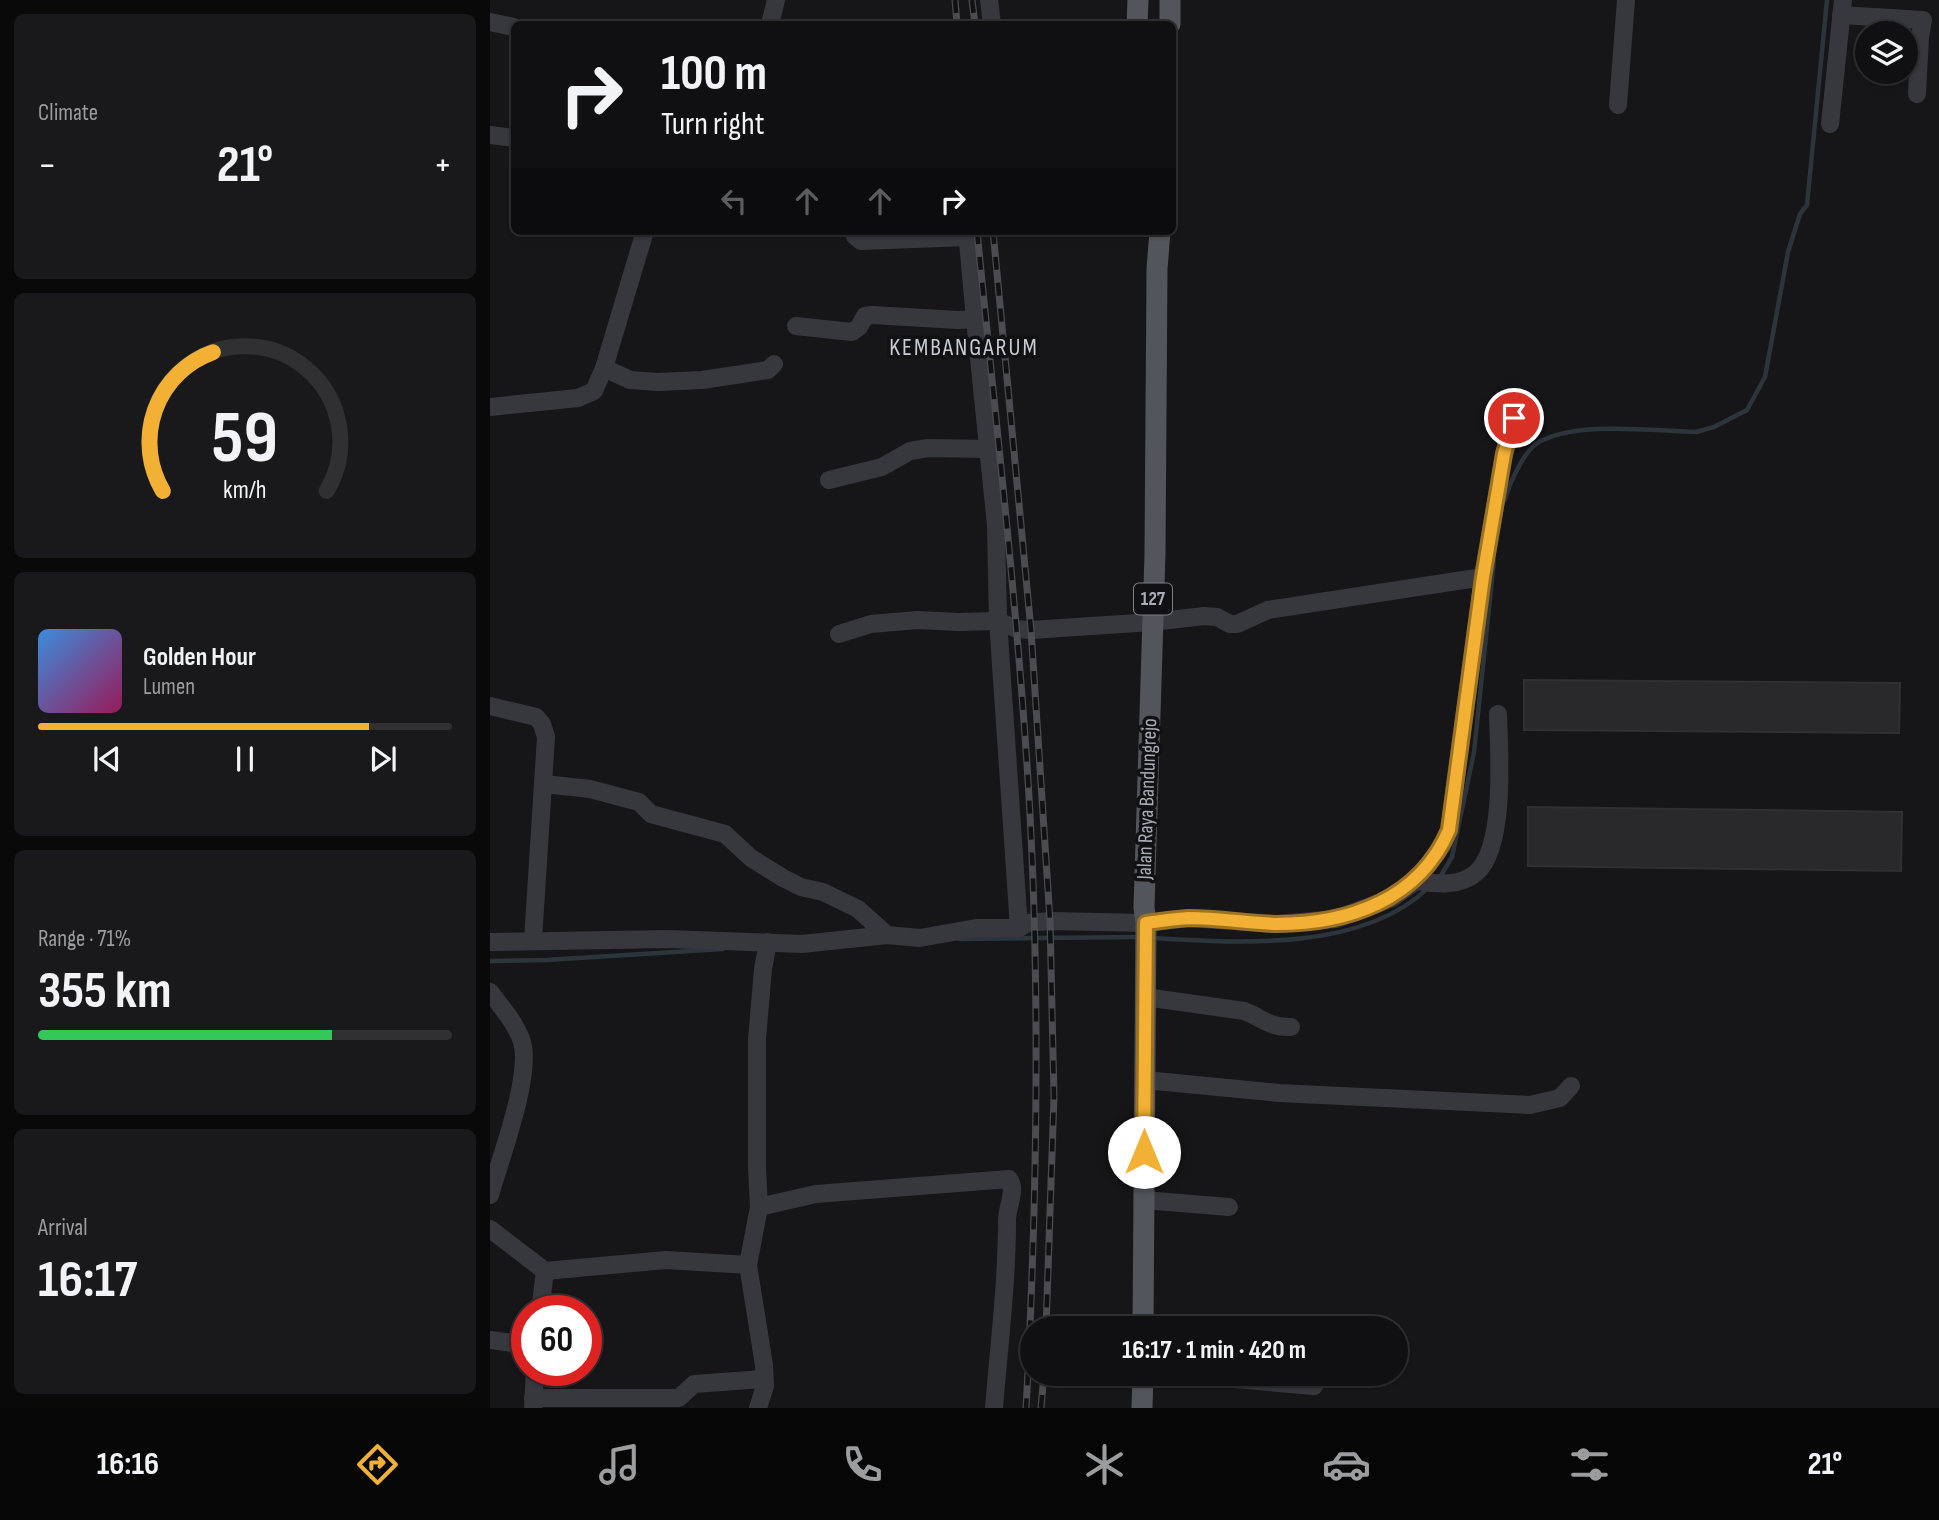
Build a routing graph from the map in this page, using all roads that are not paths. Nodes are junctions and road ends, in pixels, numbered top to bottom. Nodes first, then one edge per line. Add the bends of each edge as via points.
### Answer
1 (776, 0) edge
2 (989, 0) edge
3 (1138, 0) edge
4 (1170, 0) edge
5 (1626, 0) edge
6 (1842, 4) edge
7 (771, 21) edge
8 (992, 21) edge
9 (1138, 21) edge
10 (1170, 21) edge
11 (1931, 21) edge
12 (490, 22) edge
13 (511, 26) edge
14 (1917, 94) dead end
15 (1618, 105) dead end
16 (1830, 124) dead end
17 (490, 135) edge
18 (511, 138) edge
19 (644, 235) edge
20 (855, 235) edge
21 (954, 235) edge
22 (967, 235) edge
23 (1150, 235) edge
24 (1160, 235) edge
25 (1157, 269) junction
26 (975, 319) junction
27 (796, 326) dead end
28 (774, 364) dead end
29 (604, 368) junction
30 (490, 407) edge
31 (1514, 418) dead end
32 (989, 449) junction
33 (830, 480) dead end
34 (1483, 577) junction
35 (998, 621) junction
36 (1152, 622) junction
37 (839, 634) dead end
38 (490, 706) edge
39 (1498, 714) dead end
40 (544, 784) junction
41 (1419, 881) junction
42 (1019, 928) junction
43 (1146, 932) junction
44 (887, 935) junction
45 (533, 940) junction
46 (490, 942) edge
47 (767, 943) junction
48 (490, 992) edge
49 (1145, 997) junction
50 (1291, 1027) dead end
51 (1144, 1080) junction
52 (1571, 1086) dead end
53 (490, 1195) edge
54 (1144, 1200) junction
55 (760, 1207) junction
56 (1229, 1207) dead end
57 (490, 1229) edge
58 (748, 1265) junction
59 (545, 1272) junction
60 (542, 1295) edge
61 (1143, 1316) edge
62 (490, 1340) edge
63 (511, 1343) edge
64 (764, 1379) junction
65 (1143, 1386) edge
66 (533, 1403) edge
67 (758, 1408) edge
68 (994, 1408) edge
69 (1142, 1408) edge

1 - 7 street
2 - 8 street
3 - 9 main road
4 - 10 main road
5 - 15 street
6 - 11 street
6 - 16 street
11 - 14 street via 1920,37
12 - 13 street
17 - 18 street
19 - 29 street
20 - 21 street via 861,242
22 - 26 street
23 - 25 main road, Jalan Raya Bandungrejo / 127
24 - 25 main road, Jalan Raya Bandungrejo / 127
25 - 36 main road, Jalan Raya Bandungrejo / 127
26 - 27 street via 872,314 852,332
26 - 32 street
28 - 29 street via 768,370 679,383 630,380
29 - 30 street via 594,391 586,396
31 - 34 street
32 - 33 street via 919,450 882,467
32 - 35 street
34 - 36 street via 1268,610 1237,624 1203,616
34 - 41 street via 1449,830
35 - 36 street via 1031,630
35 - 37 street via 901,620
35 - 42 street
36 - 43 main road, Jalan Raya Bandungrejo / 127
38 - 40 street via 536,717 542,724 546,737
39 - 41 street via 1500,800 1489,854 1478,871 1464,880 1444,884
40 - 44 street via 590,789 639,802 651,814 725,834 783,878 858,909
40 - 45 street
41 - 43 street via 1392,898 1336,919 1277,924 1189,918
42 - 43 street via 1050,921
42 - 44 street via 976,928 920,938
43 - 49 main road, Jalan Raya Bandungrejo / 127
44 - 47 street
45 - 46 street
45 - 47 street
47 - 55 street via 757,1039
48 - 53 street via 517,1029 524,1063
49 - 50 street via 1244,1011 1277,1028
49 - 51 main road, Jalan Raya Bandungrejo / 127
51 - 52 street via 1279,1093 1530,1105 1560,1098
51 - 54 main road, Jalan Raya Bandungrejo / 127
54 - 56 street
54 - 61 main road, Jalan Raya Bandungrejo / 127
55 - 58 street
55 - 68 street via 816,1194 1009,1179 1013,1187
57 - 59 street
58 - 59 street via 666,1260
58 - 64 street
59 - 60 street
62 - 63 street
64 - 66 street via 694,1384 679,1398
64 - 67 street
65 - 69 main road

